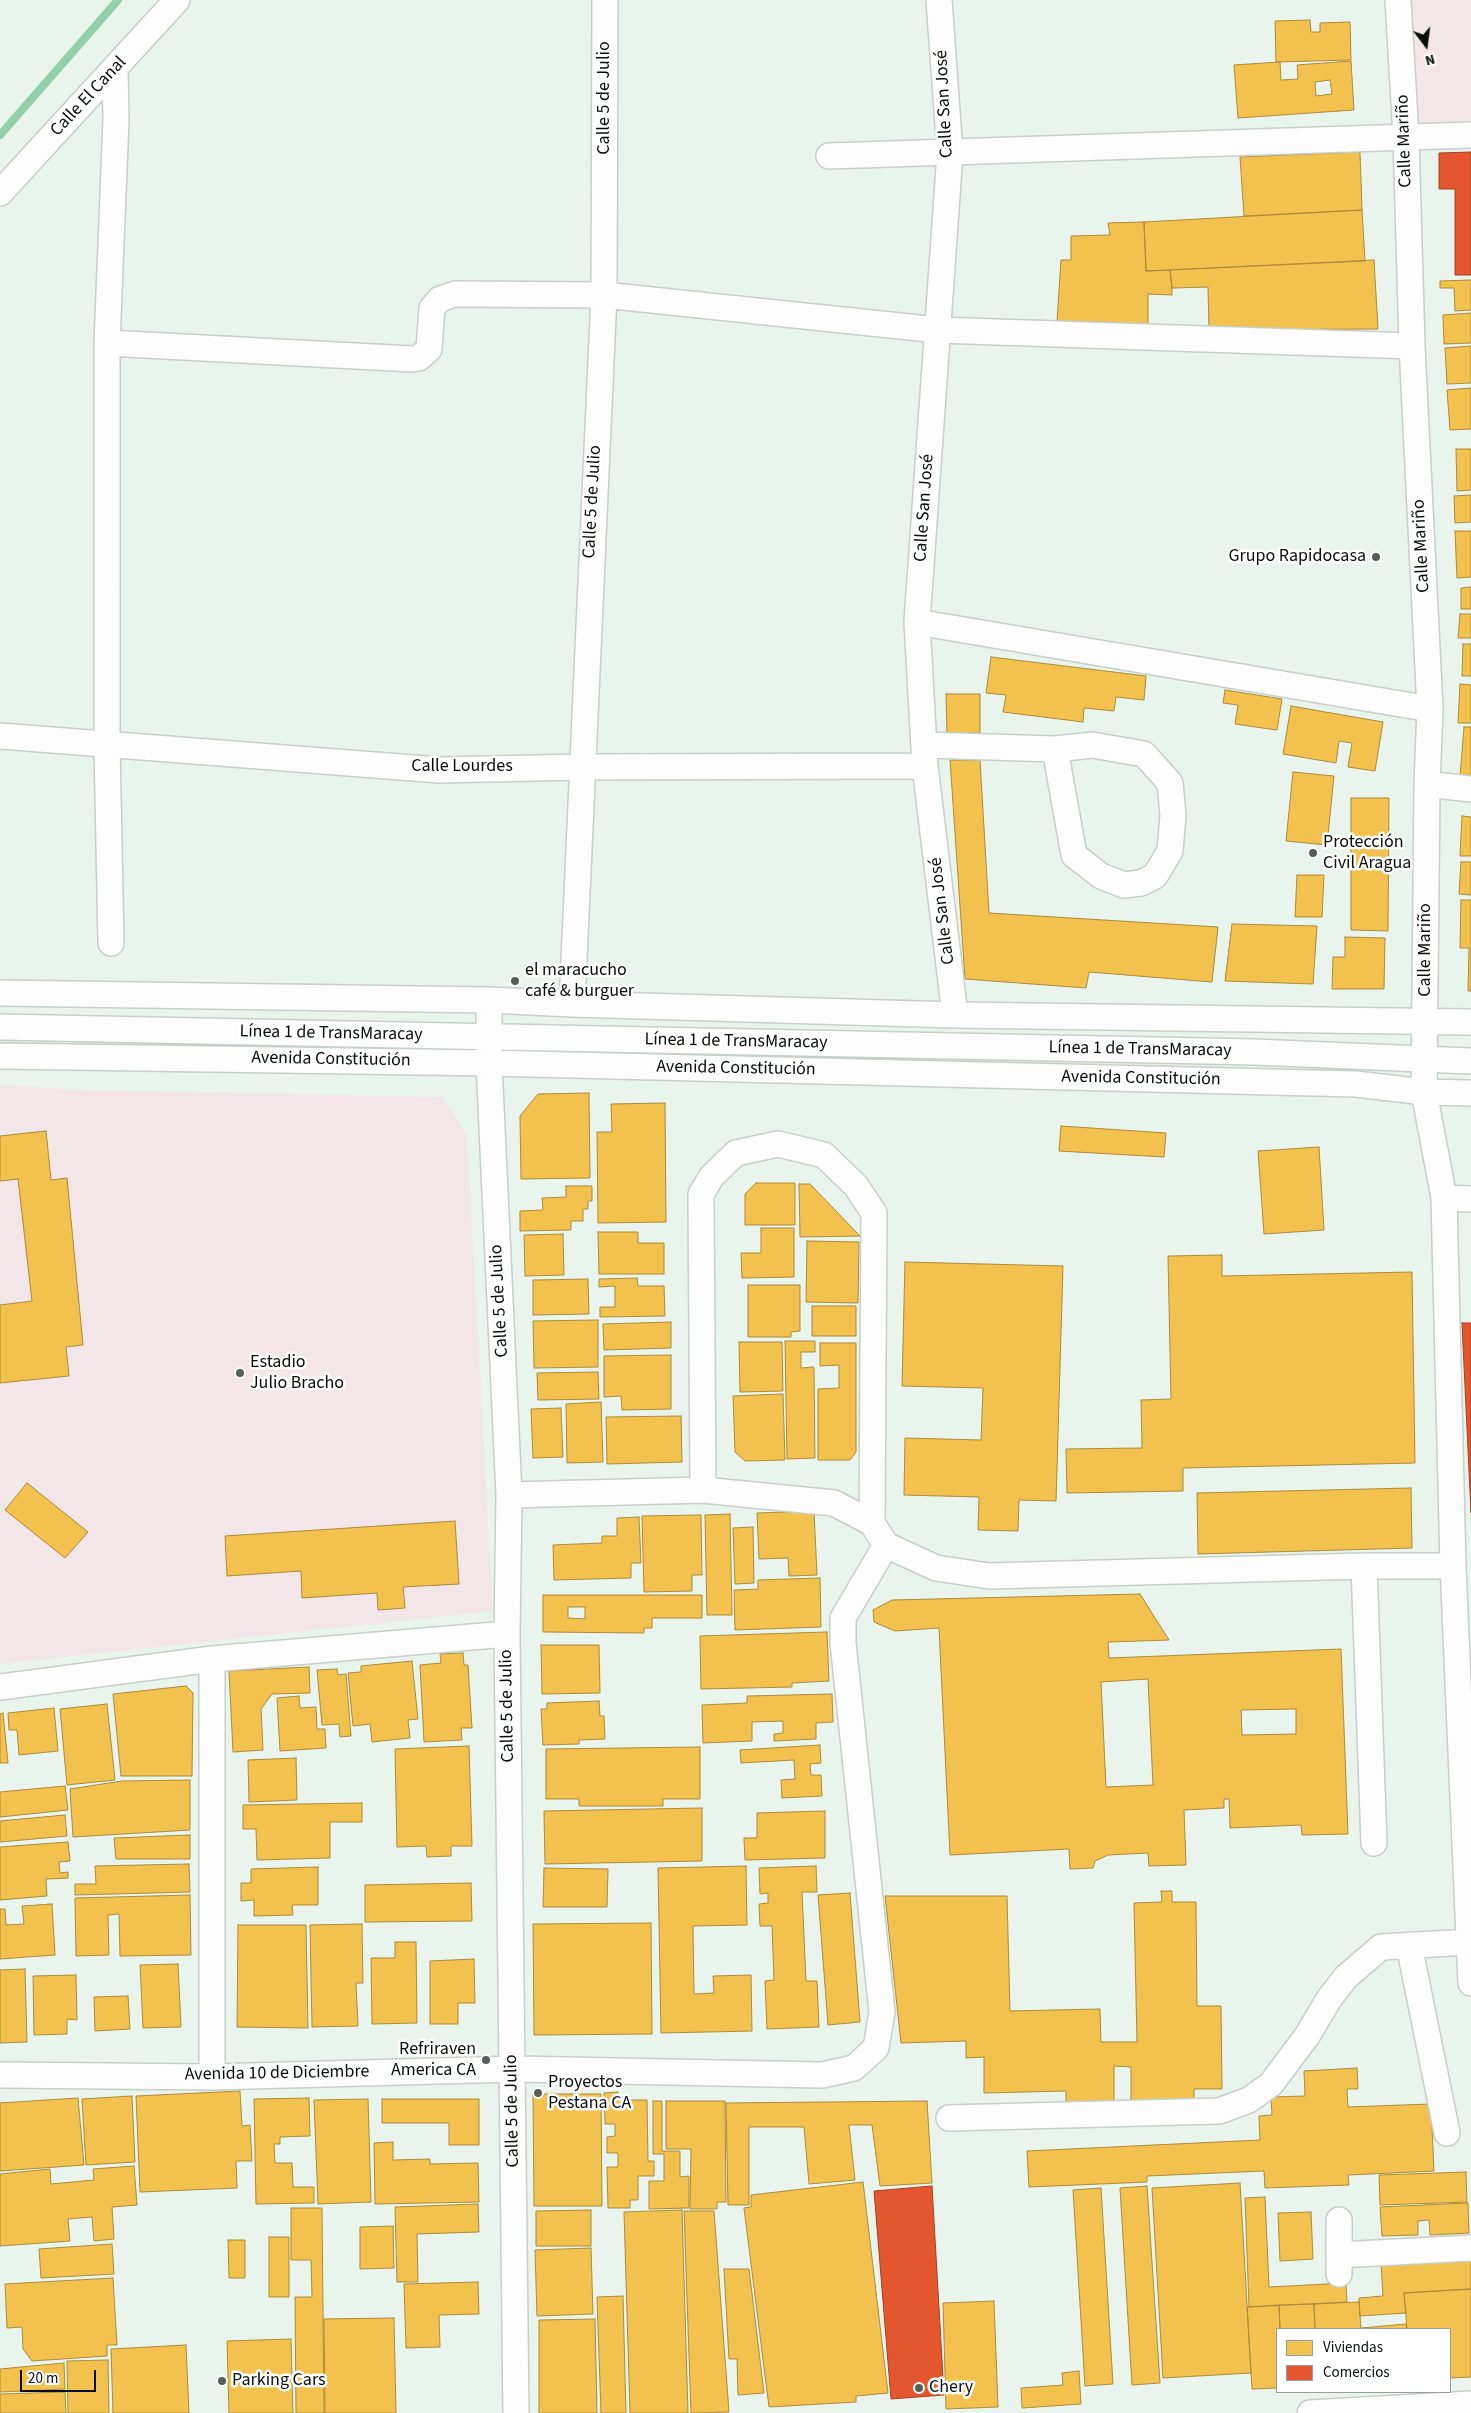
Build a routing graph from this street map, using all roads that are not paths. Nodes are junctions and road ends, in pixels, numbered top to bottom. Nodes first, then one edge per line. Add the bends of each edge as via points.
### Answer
1 (176, 0) edge
2 (605, 0) edge
3 (939, 0) edge
4 (1398, 0) edge
5 (115, 68) junction
6 (1471, 135) edge
7 (1406, 137) junction
8 (950, 153) junction
9 (829, 156) dead end
10 (0, 193) edge
11 (604, 295) junction
12 (938, 330) junction
13 (107, 343) junction
14 (1412, 346) junction
15 (917, 622) junction
16 (1430, 709) junction
17 (0, 736) edge
18 (107, 745) junction
19 (1055, 749) junction
20 (925, 756) junction
21 (581, 766) junction
22 (1426, 784) junction
23 (1471, 789) edge
24 (111, 943) dead end
25 (0, 992) edge
26 (489, 1000) junction
27 (572, 1004) junction
28 (955, 1015) junction
29 (1426, 1020) junction
30 (1471, 1022) edge
31 (0, 1027) edge
32 (489, 1037) junction
33 (0, 1056) edge
34 (1424, 1059) junction
35 (1471, 1061) edge
36 (489, 1063) junction
37 (1424, 1092) junction
38 (1471, 1093) edge
39 (1444, 1198) junction
40 (1471, 1199) edge
41 (703, 1490) junction
42 (508, 1495) junction
43 (872, 1524) junction
44 (886, 1545) junction
45 (1364, 1566) junction
46 (1453, 1566) junction
47 (507, 1634) junction
48 (212, 1659) junction
49 (0, 1687) edge
50 (1374, 1843) dead end
51 (1469, 1942) junction
52 (1409, 1945) junction
53 (1471, 1983) edge
54 (513, 2069) junction
55 (0, 2075) edge
56 (212, 2076) junction
57 (949, 2118) dead end
58 (1447, 2134) dead end
59 (1339, 2220) dead end
60 (1471, 2248) edge
61 (1471, 2404) edge
62 (516, 2413) edge
63 (1310, 2413) edge

1 - 5 street, Calle El Canal
2 - 11 street, Calle 5 de Julio
3 - 8 street, Calle San José
4 - 7 street, Calle Mariño
5 - 10 street, Calle El Canal
5 - 13 street via 116,120
6 - 7 street
7 - 8 street
7 - 14 street, Calle Mariño
8 - 9 street
8 - 12 street, Calle San José
11 - 12 street
11 - 13 street via 447,295 432,308 429,349 419,358 412,359
11 - 21 street, Calle 5 de Julio
12 - 14 street
12 - 15 street, Calle San José
13 - 18 street
14 - 16 street, Calle Mariño
15 - 16 street
15 - 20 street, Calle San José
16 - 22 street, Calle Mariño
17 - 18 street, Calle Lourdes
18 - 21 street, Calle Lourdes via 439,770
18 - 24 street
19 - 19 street via 1092,745 1144,754 1170,783 1173,814 1170,851 1155,876 1142,883 1124,885 1101,876 1074,855
19 - 20 street, Calle Lourdes
20 - 21 street, Calle Lourdes
20 - 28 street, Calle San José
21 - 27 street, Calle 5 de Julio
22 - 23 street
22 - 29 street, Calle Mariño
25 - 26 street
26 - 27 street
26 - 32 street, Calle 5 de Julio
27 - 28 street
28 - 29 street
29 - 30 street
29 - 34 street, Calle Mariño
31 - 32 street, Línea 1 de TransMaracay
32 - 34 street, Línea 1 de TransMaracay via 1244,1052
32 - 36 street, Calle 5 de Julio
33 - 36 street, Avenida Constitución
34 - 35 street, Línea 1 de TransMaracay
34 - 37 street, Calle Mariño
36 - 37 street, Avenida Constitución via 1356,1084
36 - 42 street, Calle 5 de Julio
37 - 38 street, Avenida Constitución
37 - 39 street, Calle Mariño
39 - 40 street
39 - 46 street, Calle Mariño
41 - 42 street
41 - 43 street via 834,1503
41 - 43 street via 701,1194 712,1176 736,1154 778,1144 824,1156 856,1186 874,1213
42 - 47 street, Calle 5 de Julio
43 - 44 street
44 - 45 street via 936,1568 989,1576
44 - 54 street, Avenida 10 de Diciembre via 843,1618 882,2012 876,2048 854,2068 822,2075
45 - 46 street
45 - 50 street
46 - 51 street
47 - 48 street
47 - 54 street, Calle 5 de Julio
48 - 49 street
48 - 56 street
51 - 52 street
51 - 53 street
52 - 57 street via 1381,1947 1346,1977 1271,2084 1249,2100 1234,2106 1219,2111
52 - 58 street
54 - 56 street, Avenida 10 de Diciembre
54 - 62 street, Calle 5 de Julio
55 - 56 street, Avenida 10 de Diciembre
59 - 60 street via 1339,2265
61 - 63 street

